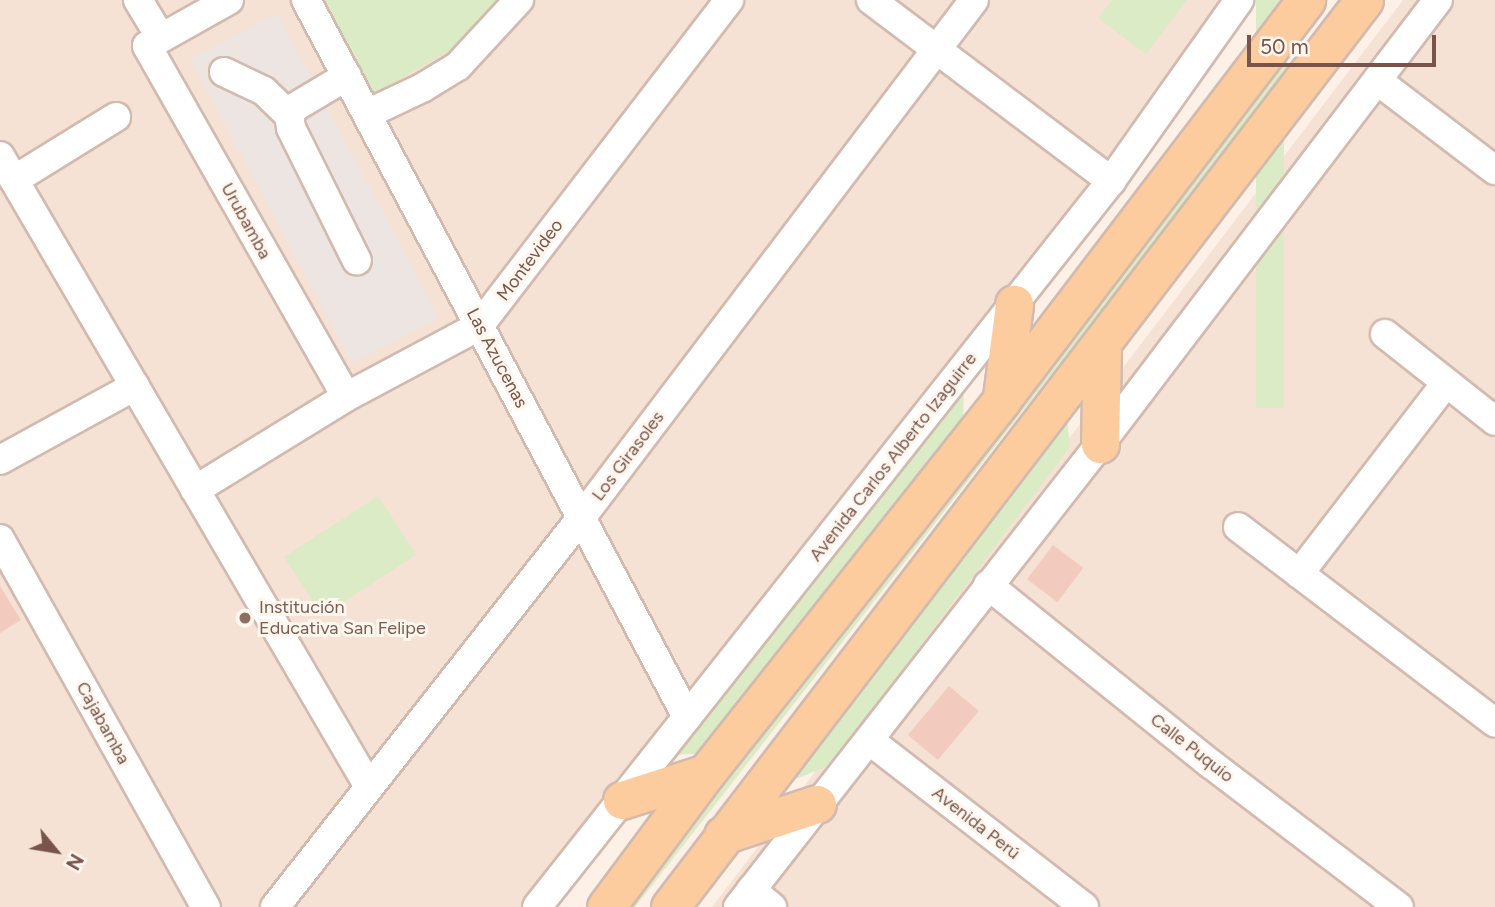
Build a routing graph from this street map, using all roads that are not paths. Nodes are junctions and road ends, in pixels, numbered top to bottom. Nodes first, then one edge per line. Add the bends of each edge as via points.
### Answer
1 (138, 0) edge
2 (229, 0) edge
3 (306, 0) edge
4 (519, 0) edge
5 (729, 0) edge
6 (871, 0) edge
7 (974, 0) edge
8 (1239, 0) edge
9 (1364, 0) edge
10 (1438, 0) edge
11 (1296, 13) edge
12 (154, 42) junction
13 (937, 47) junction
14 (1317, 62) junction
15 (224, 72) dead end
16 (347, 76) junction
17 (1378, 81) junction
18 (367, 114) junction
19 (289, 115) junction
20 (116, 117) dead end
21 (0, 156) edge
22 (1495, 170) edge
23 (14, 180) junction
24 (1111, 181) junction
25 (357, 261) dead end
26 (1014, 304) junction
27 (479, 326) junction
28 (1385, 334) dead end
29 (1102, 346) junction
30 (1446, 383) junction
31 (135, 386) junction
32 (345, 397) junction
33 (1002, 399) junction
34 (1495, 421) edge
35 (1100, 444) junction
36 (0, 460) edge
37 (195, 490) junction
38 (581, 518) junction
39 (1238, 527) dead end
40 (0, 539) edge
41 (1299, 574) junction
42 (988, 585) junction
43 (687, 717) junction
44 (1495, 723) edge
45 (869, 740) junction
46 (706, 773) junction
47 (368, 785) junction
48 (622, 800) junction
49 (817, 804) junction
50 (723, 835) junction
51 (754, 901) edge
52 (206, 907) edge
53 (275, 907) edge
54 (537, 907) edge
55 (606, 907) edge
56 (670, 907) edge
57 (1084, 907) edge
58 (1399, 907) edge

1 - 12 street, Urubamba
2 - 12 street
3 - 16 street, Las Azucenas
4 - 18 street via 458,66
5 - 27 street, Montevideo
6 - 13 street
7 - 13 street, Los Girasoles
8 - 24 street, Avenida Carlos Alberto Izaguirre
9 - 14 main road
10 - 17 street
11 - 14 main road via 1300,26 1315,34
11 - 33 main road
12 - 32 street, Urubamba
13 - 24 street
13 - 38 street, Los Girasoles
14 - 29 main road
15 - 19 street via 264,91
16 - 18 street, Las Azucenas
16 - 19 street
17 - 22 street
17 - 35 street
18 - 27 street, Las Azucenas
19 - 25 street via 291,128
20 - 23 street
21 - 23 street
23 - 31 street
24 - 26 street, Avenida Carlos Alberto Izaguirre
26 - 33 main road
26 - 43 street, Avenida Carlos Alberto Izaguirre
27 - 32 street, Montevideo
27 - 38 street, Las Azucenas
28 - 30 street
29 - 35 main road
29 - 50 main road
30 - 34 street
30 - 41 street
31 - 36 street
31 - 37 street
32 - 37 street, Montevideo
33 - 46 main road
35 - 42 street
37 - 47 street
38 - 43 street, Las Azucenas
38 - 47 street, Los Girasoles
39 - 41 street
40 - 52 street, Cajabamba
41 - 44 street
42 - 45 street
42 - 58 street, Calle Puquio
43 - 48 street, Avenida Carlos Alberto Izaguirre
45 - 49 street
45 - 57 street, Avenida Perú
46 - 48 main road
46 - 55 main road
47 - 53 street, Los Girasoles
48 - 54 street, Avenida Carlos Alberto Izaguirre
49 - 50 main road
49 - 51 street
50 - 56 main road

